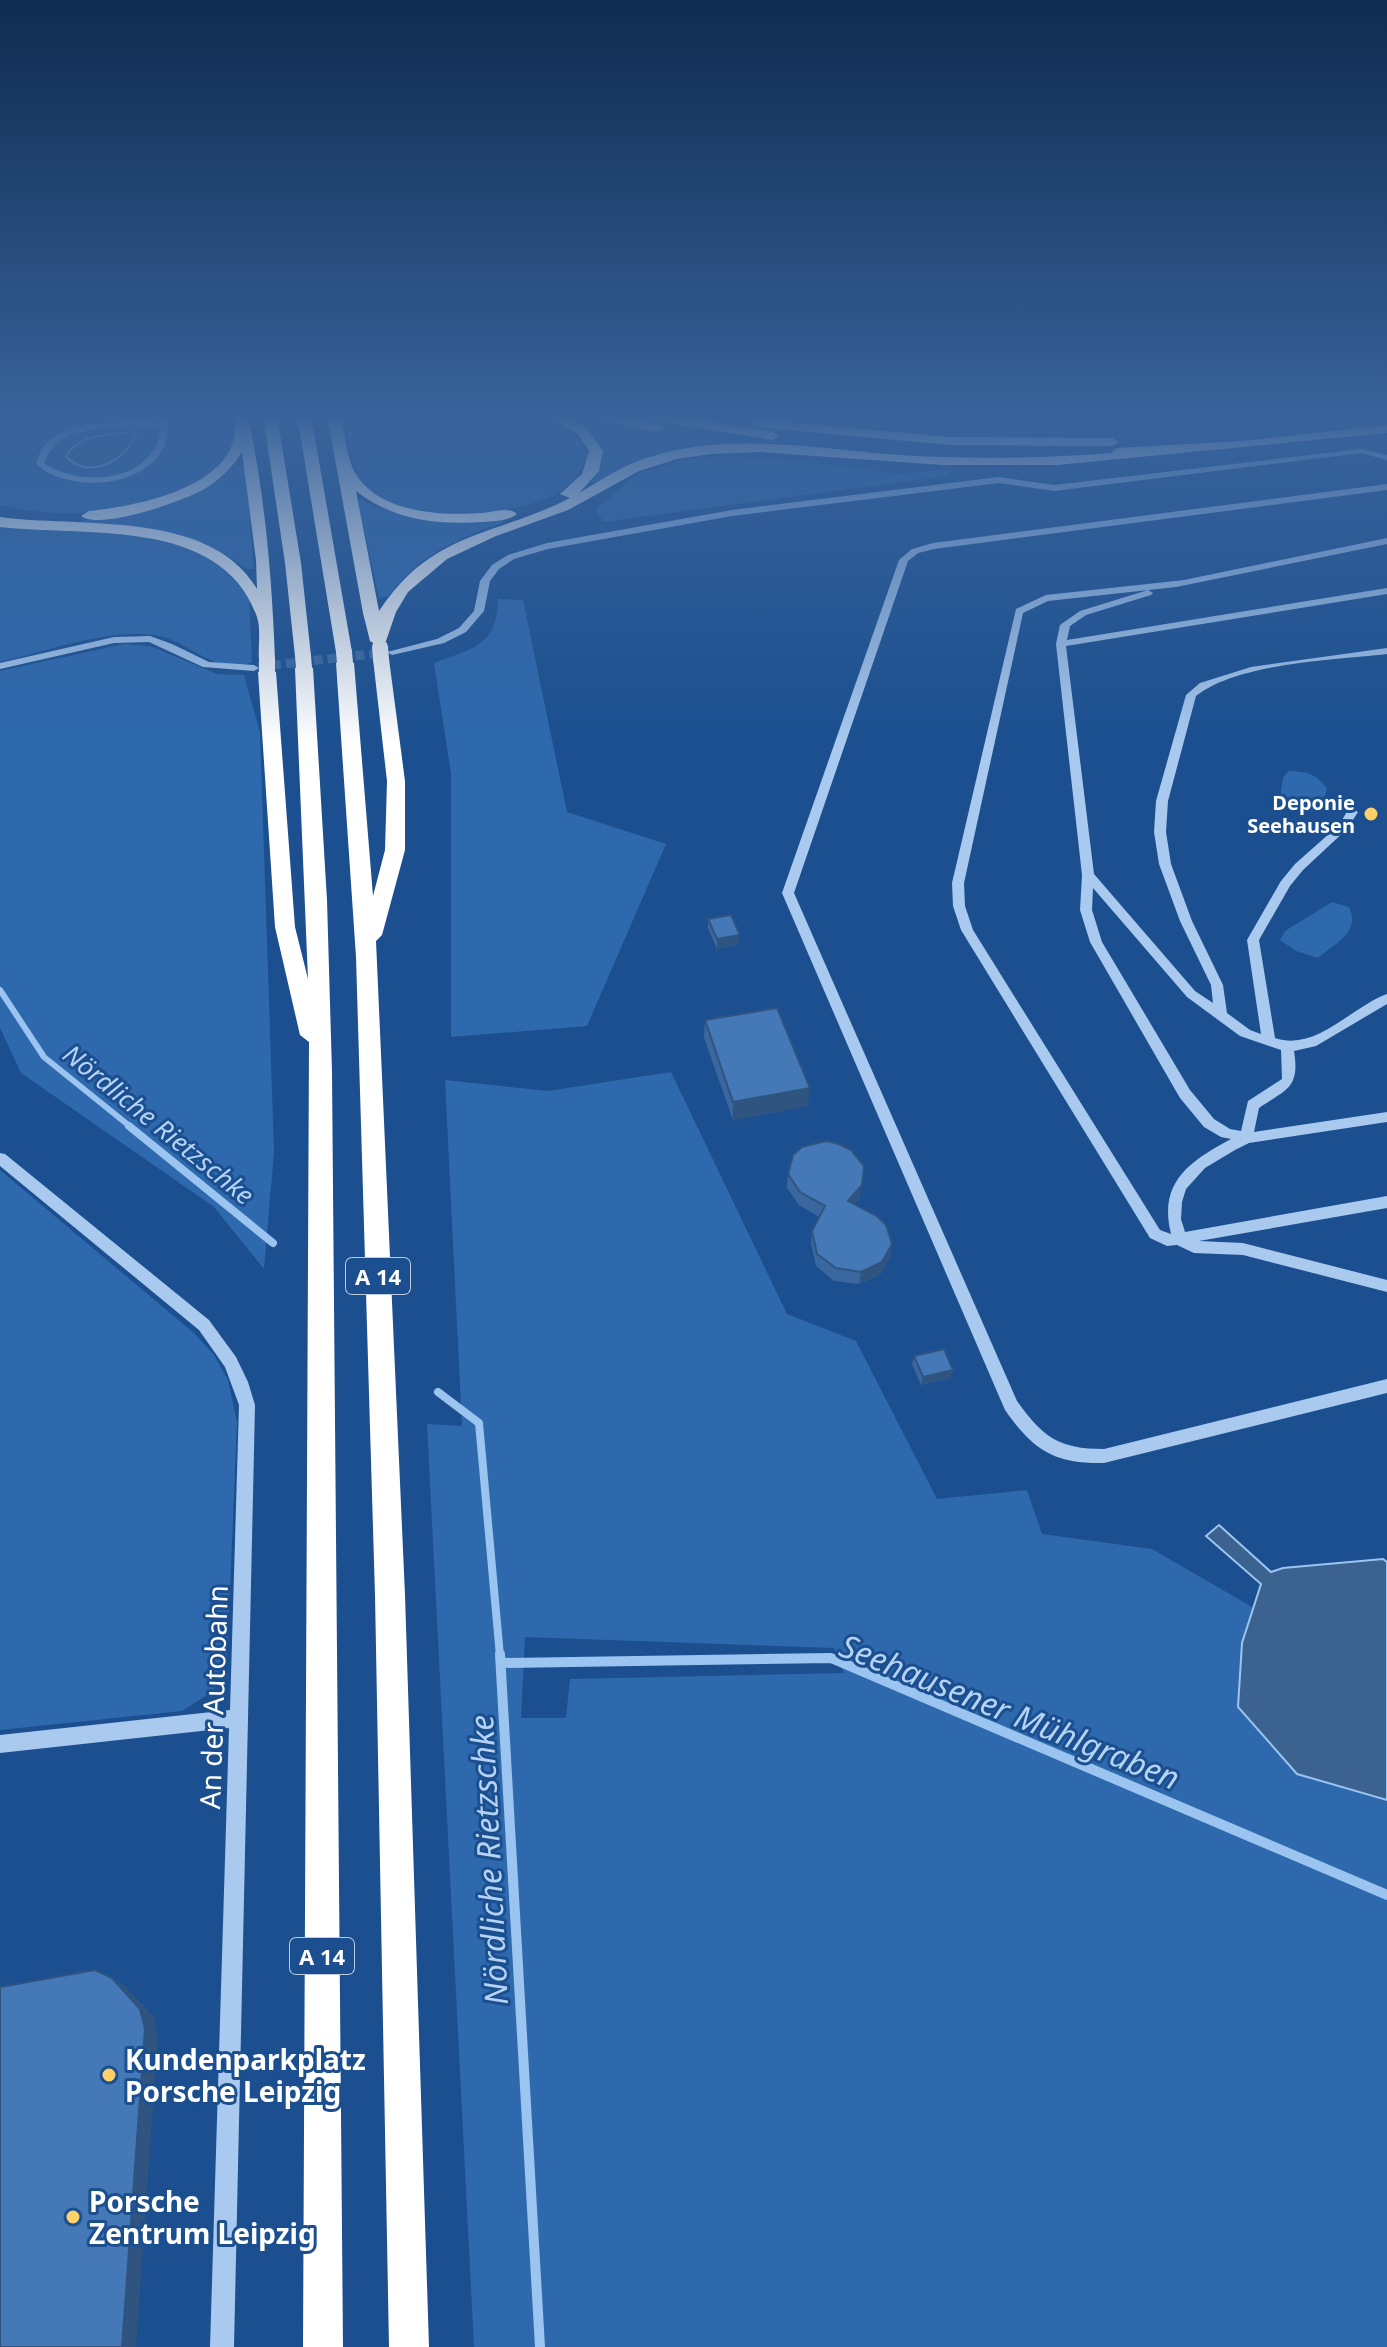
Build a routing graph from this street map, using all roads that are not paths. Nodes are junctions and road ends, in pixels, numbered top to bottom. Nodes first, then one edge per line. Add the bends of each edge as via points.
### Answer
1 (38, 525) edge
2 (259, 525) edge
3 (287, 525) edge
4 (322, 525) edge
5 (355, 525) edge
6 (513, 525) edge
7 (667, 525) edge
8 (1098, 525) edge
9 (1387, 541) edge
10 (1183, 582) junction
11 (1387, 591) edge
12 (265, 617) junction
13 (1061, 644) junction
14 (383, 649) junction
15 (1387, 651) edge
16 (0, 666) edge
17 (263, 667) junction
18 (1352, 812) dead end
19 (1088, 875) junction
20 (367, 957) junction
21 (1387, 998) edge
22 (1221, 1017) junction
23 (1269, 1042) junction
24 (1287, 1047) junction
25 (321, 1072) junction
26 (1387, 1117) edge
27 (1246, 1138) junction
28 (0, 1158) edge
29 (1387, 1202) edge
30 (1179, 1239) junction
31 (1387, 1286) edge
32 (1387, 1386) edge
33 (240, 1718) junction
34 (0, 1744) edge
35 (222, 2347) edge
36 (323, 2347) edge
37 (409, 2347) edge

1 - 12 highway via 136,531 198,546 240,572
2 - 12 highway
3 - 25 highway, A 14 via 304,662
4 - 20 highway, A 14 via 344,657
5 - 14 highway via 369,607
6 - 14 highway via 430,562 406,583 381,623
7 - 14 street via 521,553 489,573 481,608 455,634 433,645
8 - 32 street via 948,544 915,551 904,560 788,893 1011,1405 1040,1441 1075,1458 1104,1456
9 - 10 street
10 - 13 street via 1083,613 1065,625
10 - 30 street via 1046,598 1019,611 958,883 967,930 1146,1224 1167,1240
11 - 13 street
12 - 17 highway
13 - 19 street
14 - 20 highway via 396,781 395,850
15 - 22 street via 1233,673 1204,683 1191,695 1162,801 1160,832 1170,879 1217,985
16 - 17 street via 114,640 150,639 207,665
17 - 25 highway via 285,927
18 - 23 street via 1285,884 1253,940
19 - 22 street via 1191,994
19 - 27 street via 1086,910 1096,942 1185,1094 1209,1123
20 - 37 highway, A 14
21 - 24 street via 1311,1043
22 - 23 street
23 - 24 street
24 - 27 street via 1291,1078 1253,1105
25 - 36 highway, A 14
26 - 27 street
27 - 30 street via 1197,1164 1182,1180 1173,1208
28 - 33 street, An der Autobahn via 204,1325 240,1375 249,1437
29 - 30 street
30 - 31 street via 1194,1247 1243,1249
33 - 34 street
33 - 35 street, An der Autobahn

